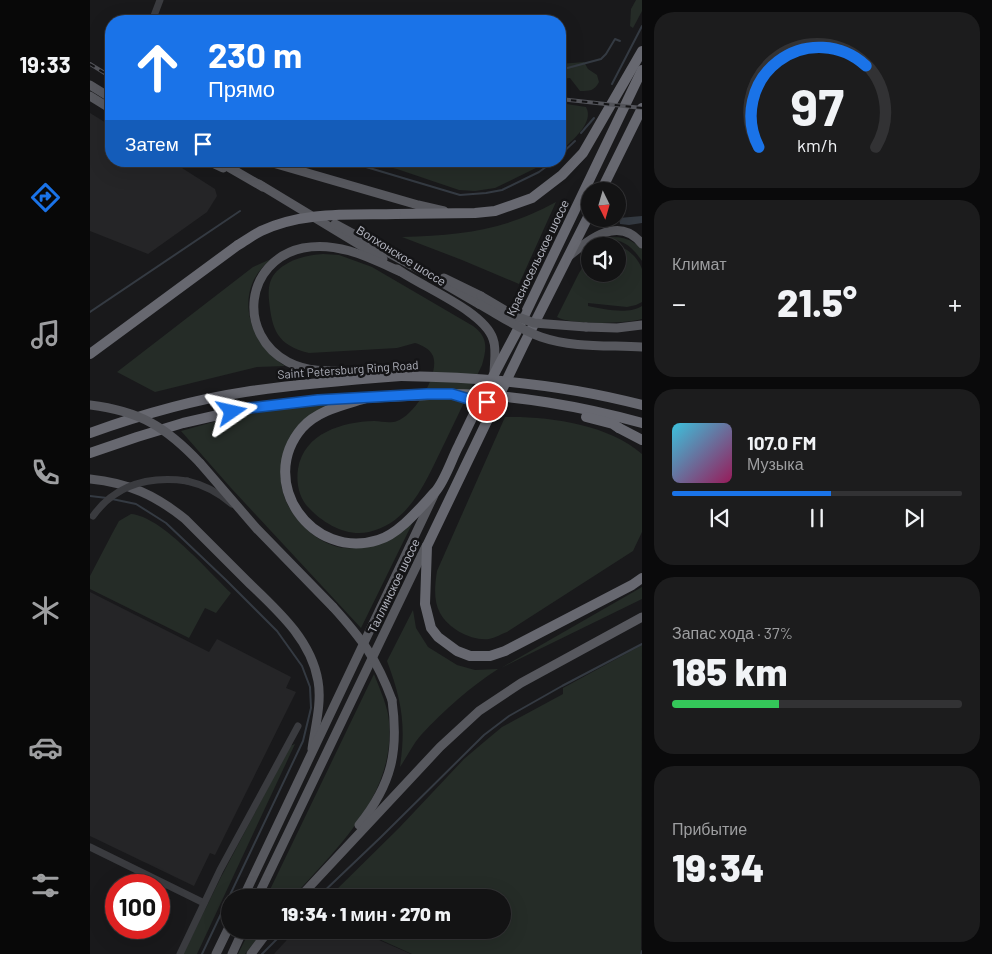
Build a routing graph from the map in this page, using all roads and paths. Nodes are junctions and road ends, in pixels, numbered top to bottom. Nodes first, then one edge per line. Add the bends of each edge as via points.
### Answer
1 (160, 0) edge
2 (154, 15) edge
3 (642, 51) edge
4 (642, 70) edge
5 (90, 85) edge
6 (105, 94) edge
7 (90, 96) edge
8 (105, 105) edge
9 (642, 108) edge
10 (221, 167) edge
11 (228, 167) edge
12 (287, 167) edge
13 (246, 178) junction
14 (605, 182) edge
15 (259, 184) junction
16 (475, 213) junction
17 (582, 228) edge
18 (642, 244) edge
19 (568, 257) junction
20 (401, 272) junction
21 (480, 300) junction
22 (642, 325) edge
23 (642, 347) edge
24 (90, 354) edge
25 (494, 374) junction
26 (400, 376) junction
27 (452, 394) junction
28 (366, 398) junction
29 (90, 405) edge
30 (642, 405) edge
31 (642, 423) edge
32 (90, 433) edge
33 (642, 440) edge
34 (90, 453) edge
35 (90, 479) edge
36 (437, 490) junction
37 (92, 518) edge
38 (257, 529) junction
39 (426, 546) junction
40 (642, 578) edge
41 (642, 617) edge
42 (298, 726) dead end
43 (310, 759) junction
44 (90, 847) edge
45 (325, 868) junction
46 (247, 889) edge
47 (261, 889) edge
48 (307, 889) edge
49 (204, 903) junction
50 (223, 939) edge
51 (239, 939) edge
52 (262, 939) edge
53 (180, 954) edge
54 (216, 954) edge
55 (232, 954) edge
56 (251, 954) edge

1 - 2 street
3 - 16 highway via 583,152 562,175 532,198
4 - 25 highway, Красносельское шоссе
5 - 6 main road
7 - 8 main road
9 - 14 highway
10 - 13 main road, Волхонское шоссе
11 - 13 main road, Волхонское шоссе
12 - 16 main road via 418,205
13 - 15 main road, Волхонское шоссе
15 - 20 main road, Волхонское шоссе
15 - 21 main road, Волхонское шоссе
16 - 24 highway, bridge via 310,216 285,222 238,245
17 - 19 highway
18 - 19 main road via 630,234 606,231
19 - 39 highway, Таллинское шоссе
20 - 25 main road, Волхонское шоссе via 477,318 488,329 494,340
20 - 26 main road via 347,250 304,248 290,252 270,266 257,285 253,309 257,327 266,344 289,362 313,371 368,371
21 - 22 main road, bridge via 534,323 617,328
21 - 23 main road, bridge via 512,323 541,337 579,344
25 - 36 highway, Таллинское шоссе
26 - 30 highway, Saint Petersburg Ring Road, bridge via 505,381
26 - 32 highway, Saint Petersburg Ring Road via 243,392 176,406
27 - 28 highway
27 - 31 highway, bridge via 535,401
27 - 33 highway, bridge via 472,400 586,417 613,424
28 - 34 highway via 249,408 183,423
28 - 36 highway via 312,420 295,438 286,462 285,476 292,504 300,517 326,537 360,544 379,540 402,526
29 - 38 main road, bridge via 132,413 169,433 200,463
35 - 43 main road via 134,488 169,506 301,638 315,668 319,689
36 - 43 main road, Таллинское шоссе
37 - 38 street, bridge via 122,489 157,479 202,484 216,491
38 - 45 main road, bridge via 355,632 373,656 392,700 395,748 390,773 366,817
39 - 40 highway via 425,604 431,628 446,645 470,656 490,656 505,651
39 - 47 main road, Таллинское шоссе
41 - 45 main road via 520,682 479,711 440,747
42 - 49 street
43 - 46 main road, Таллинское шоссе
44 - 49 street
45 - 48 main road
49 - 53 street
50 - 54 main road
51 - 55 main road
52 - 56 main road

